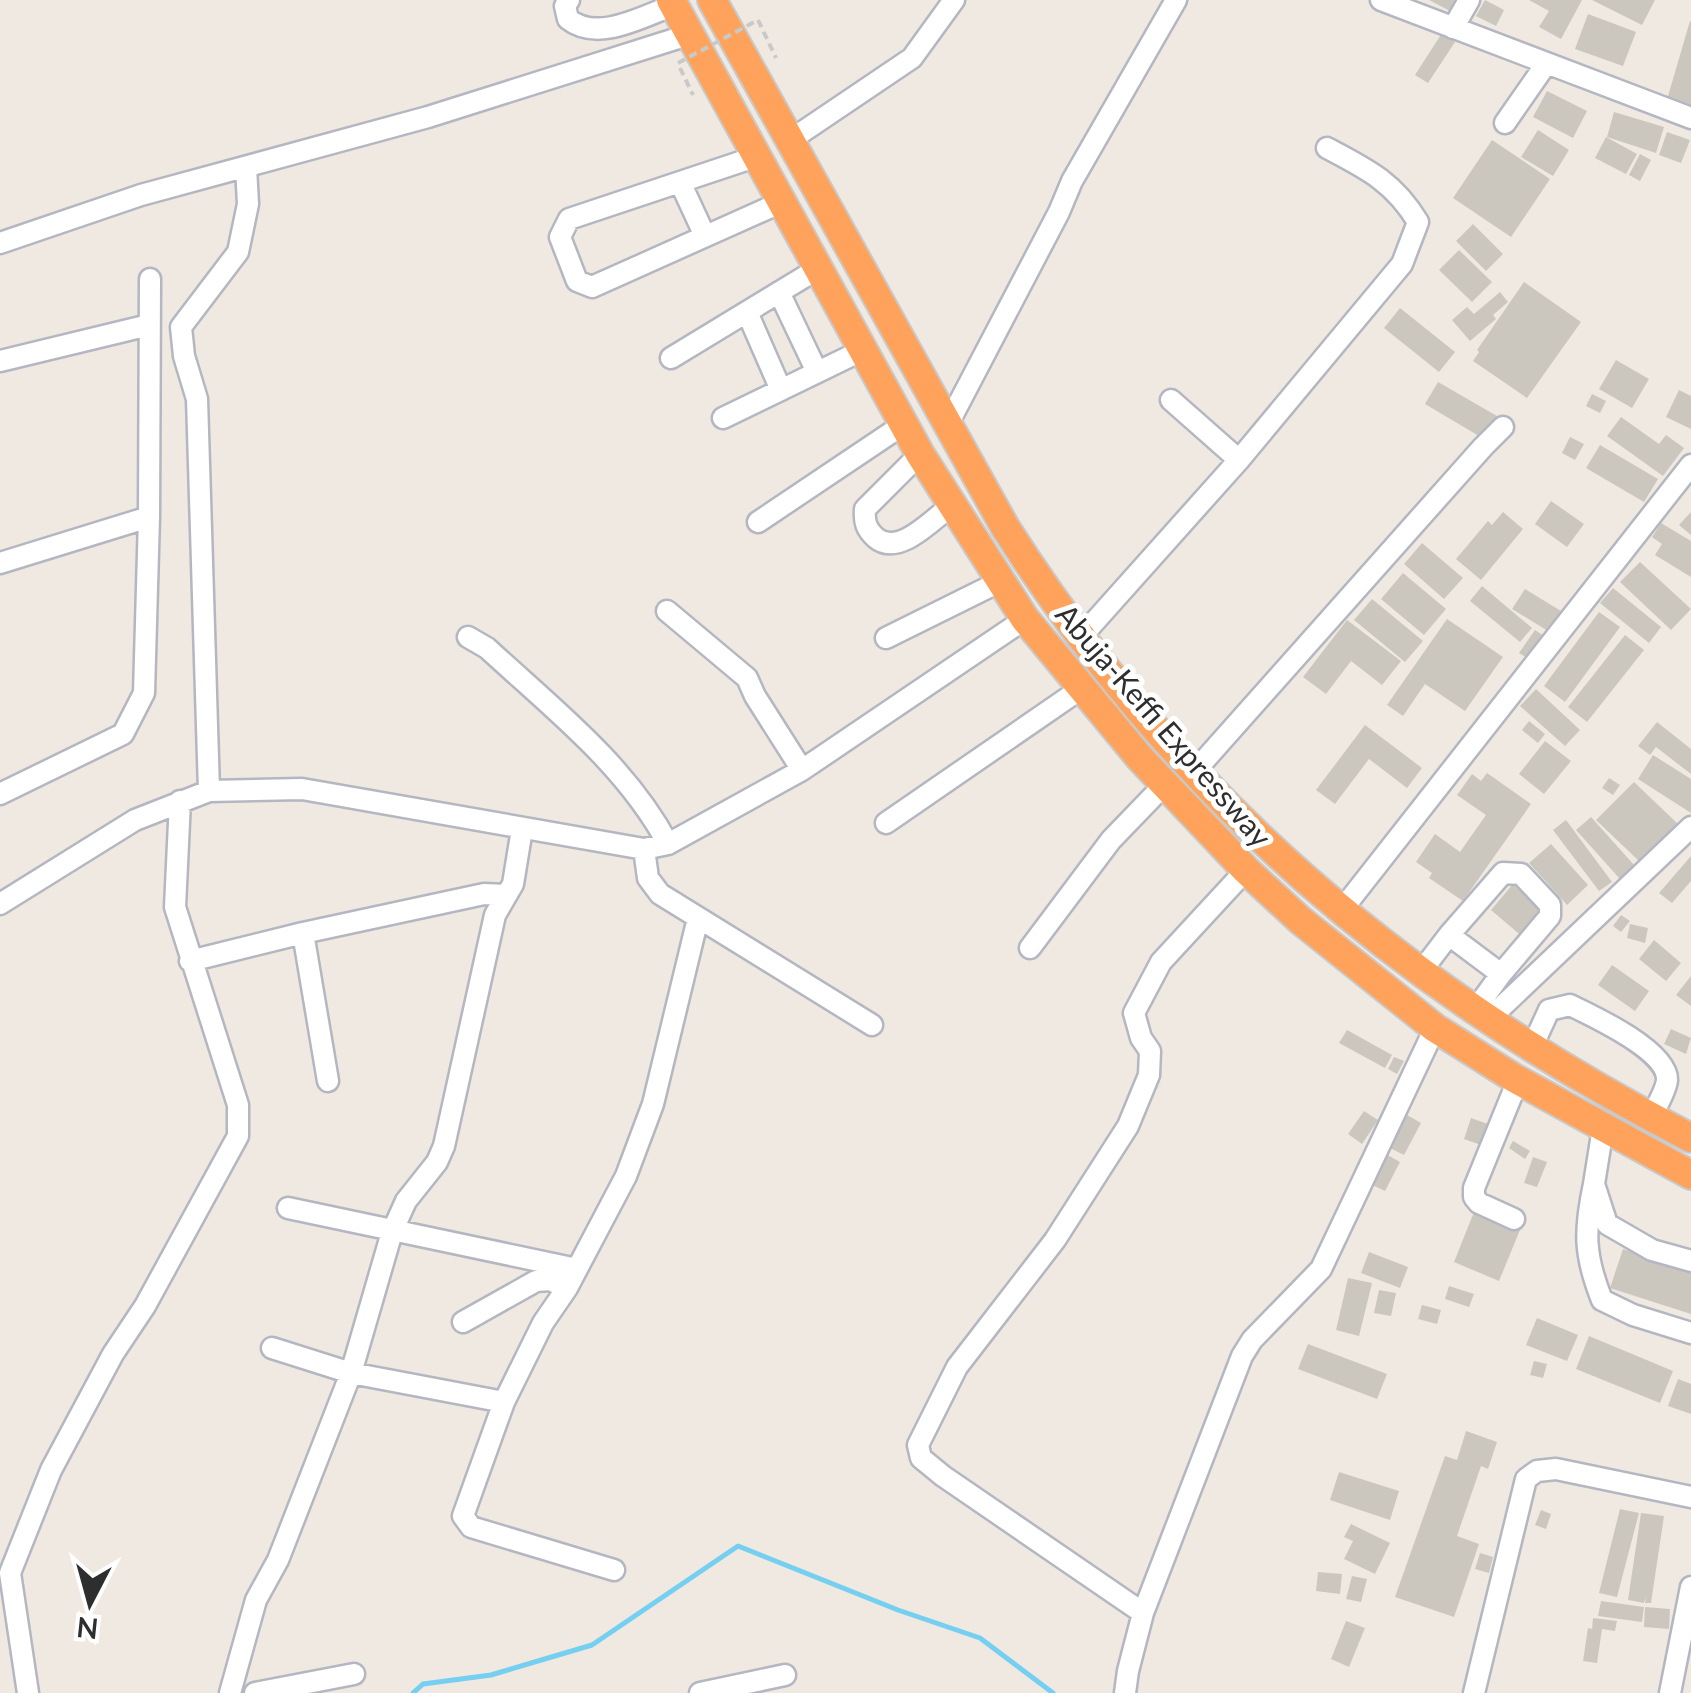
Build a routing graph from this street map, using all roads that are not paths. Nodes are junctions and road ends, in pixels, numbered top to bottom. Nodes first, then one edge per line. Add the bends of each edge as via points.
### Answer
1 (570, 0) edge
2 (712, 0) edge
3 (954, 0) edge
4 (1176, 0) edge
5 (1382, 0) edge
6 (1469, 0) edge
7 (673, 2) edge
8 (1453, 28) junction
9 (691, 34) junction
10 (1546, 64) junction
11 (1691, 118) edge
12 (1505, 123) dead end
13 (790, 141) junction
14 (1326, 148) dead end
15 (758, 156) junction
16 (246, 167) junction
17 (680, 182) junction
18 (782, 202) junction
19 (705, 236) junction
20 (0, 243) edge
21 (819, 268) junction
22 (150, 279) dead end
23 (779, 292) junction
24 (746, 312) junction
25 (149, 326) junction
26 (863, 350) junction
27 (671, 358) dead end
28 (0, 361) edge
29 (817, 372) junction
30 (782, 390) junction
31 (1171, 400) dead end
32 (723, 418) dead end
33 (904, 424) junction
34 (948, 424) junction
35 (1503, 428) dead end
36 (920, 454) junction
37 (1239, 460) junction
38 (1691, 464) edge
39 (952, 505) junction
40 (149, 517) junction
41 (758, 522) dead end
42 (0, 563) edge
43 (999, 582) junction
44 (667, 611) dead end
45 (1025, 618) junction
46 (468, 636) dead end
47 (886, 638) dead end
48 (1080, 638) junction
49 (1082, 688) junction
50 (802, 770) junction
51 (1194, 772) junction
52 (1164, 785) junction
53 (2, 788) edge
54 (208, 791) junction
55 (180, 801) junction
56 (886, 824) dead end
57 (1691, 827) edge
58 (522, 829) junction
59 (668, 844) junction
60 (644, 849) junction
61 (1246, 870) junction
62 (506, 895) junction
63 (0, 904) edge
64 (1342, 912) junction
65 (698, 918) junction
66 (303, 933) junction
67 (1449, 935) junction
68 (1030, 948) dead end
69 (190, 961) junction
70 (1420, 972) junction
71 (1501, 974) junction
72 (1482, 1014) junction
73 (872, 1026) dead end
74 (1434, 1028) junction
75 (1532, 1047) junction
76 (1518, 1080) junction
77 (328, 1081) dead end
78 (1652, 1117) junction
79 (1603, 1128) junction
80 (1689, 1131) edge
81 (1691, 1175) edge
82 (1594, 1184) junction
83 (288, 1208) dead end
84 (1514, 1219) dead end
85 (392, 1232) junction
86 (1691, 1261) edge
87 (572, 1278) junction
88 (462, 1322) dead end
89 (1691, 1333) edge
90 (272, 1348) dead end
91 (351, 1373) junction
92 (504, 1402) junction
93 (1691, 1497) edge
94 (614, 1570) dead end
95 (1691, 1588) edge
96 (1143, 1613) junction
97 (354, 1674) dead end
98 (785, 1674) dead end
99 (28, 1693) edge
100 (230, 1693) edge
101 (255, 1693) edge
102 (700, 1693) edge
103 (1126, 1693) edge
104 (1474, 1693) edge
105 (1670, 1693) edge

1 - 7 street via 568,19 578,27 604,29
2 - 13 highway, Abuja-Keffi Expressway
3 - 13 street via 912,58
4 - 34 street via 1072,181
5 - 8 street
6 - 8 street
7 - 9 highway, Abuja-Keffi Expressway
8 - 10 street
9 - 15 highway, Abuja-Keffi Expressway
9 - 16 street
10 - 11 street
10 - 12 street
13 - 34 highway, Abuja-Keffi Expressway
14 - 37 street via 1378,174 1418,222 1414,239 1402,264
15 - 17 street
15 - 18 highway, Abuja-Keffi Expressway
16 - 20 street
16 - 54 street via 248,204 238,252 181,326 197,399
17 - 19 street
17 - 19 street via 569,220 560,237 577,281 592,287
18 - 19 street
18 - 21 highway, Abuja-Keffi Expressway
21 - 23 street
21 - 26 highway, Abuja-Keffi Expressway
22 - 25 street
23 - 24 street
23 - 29 street
24 - 27 street
24 - 30 street
25 - 28 street
25 - 40 street
26 - 29 street
26 - 33 highway, Abuja-Keffi Expressway
29 - 30 street
30 - 32 street
31 - 37 street
33 - 36 highway, Abuja-Keffi Expressway
33 - 41 street
34 - 48 highway, Abuja-Keffi Expressway
35 - 51 street
36 - 39 highway, Abuja-Keffi Expressway
36 - 39 street via 865,509 868,530 894,544
37 - 48 street
38 - 64 street
39 - 43 highway, Abuja-Keffi Expressway
40 - 42 street
40 - 53 street via 144,693 136,714 122,734
43 - 45 highway, Abuja-Keffi Expressway
43 - 47 street
44 - 50 street via 747,678
45 - 49 highway, Abuja-Keffi Expressway
45 - 50 street
46 - 59 street via 589,742 648,808
48 - 51 highway, Abuja-Keffi Expressway
49 - 52 highway, Abuja-Keffi Expressway
49 - 56 street
50 - 59 street
51 - 64 highway, Abuja-Keffi Expressway
52 - 61 highway, Abuja-Keffi Expressway
52 - 68 street via 1112,840
54 - 55 street
54 - 58 street via 302,789
55 - 63 street via 135,820
55 - 69 street via 175,907
57 - 72 street
58 - 60 street
58 - 62 street
59 - 60 street
60 - 65 street via 648,878 660,894
61 - 74 highway, Abuja-Keffi Expressway
61 - 96 street via 1162,962 1134,1013 1150,1051 1149,1076 1128,1126 1056,1240 957,1367 918,1445 921,1458 943,1476
62 - 66 street via 484,894
62 - 85 street via 494,915 444,1146
64 - 70 highway, Abuja-Keffi Expressway
65 - 73 street
65 - 87 street via 653,1104 626,1176
66 - 69 street
66 - 77 street
67 - 70 street
67 - 71 street
67 - 71 street via 1504,872 1521,874 1550,905 1550,916
69 - 99 street via 238,1105 238,1136 51,1470 10,1574
70 - 72 highway, Abuja-Keffi Expressway
71 - 72 street
72 - 75 highway, Abuja-Keffi Expressway
74 - 76 highway, Abuja-Keffi Expressway
74 - 96 street via 1321,1269 1242,1356
75 - 78 highway, Abuja-Keffi Expressway
75 - 78 street via 1549,1010 1570,1005 1613,1025 1663,1065 1667,1082
76 - 79 highway, Abuja-Keffi Expressway
76 - 84 street via 1474,1188 1478,1203
78 - 80 highway, Abuja-Keffi Expressway
79 - 81 highway, Abuja-Keffi Expressway
79 - 82 street
82 - 86 street via 1607,1224 1652,1250
82 - 89 street via 1586,1247 1602,1300
83 - 85 street
85 - 87 street
85 - 91 street
87 - 88 street via 536,1280
87 - 92 street
90 - 91 street
91 - 92 street
91 - 100 street via 256,1600
92 - 94 street via 463,1516 471,1527
93 - 104 street via 1556,1468 1526,1479
95 - 105 street
96 - 103 street
97 - 101 street
98 - 102 street

